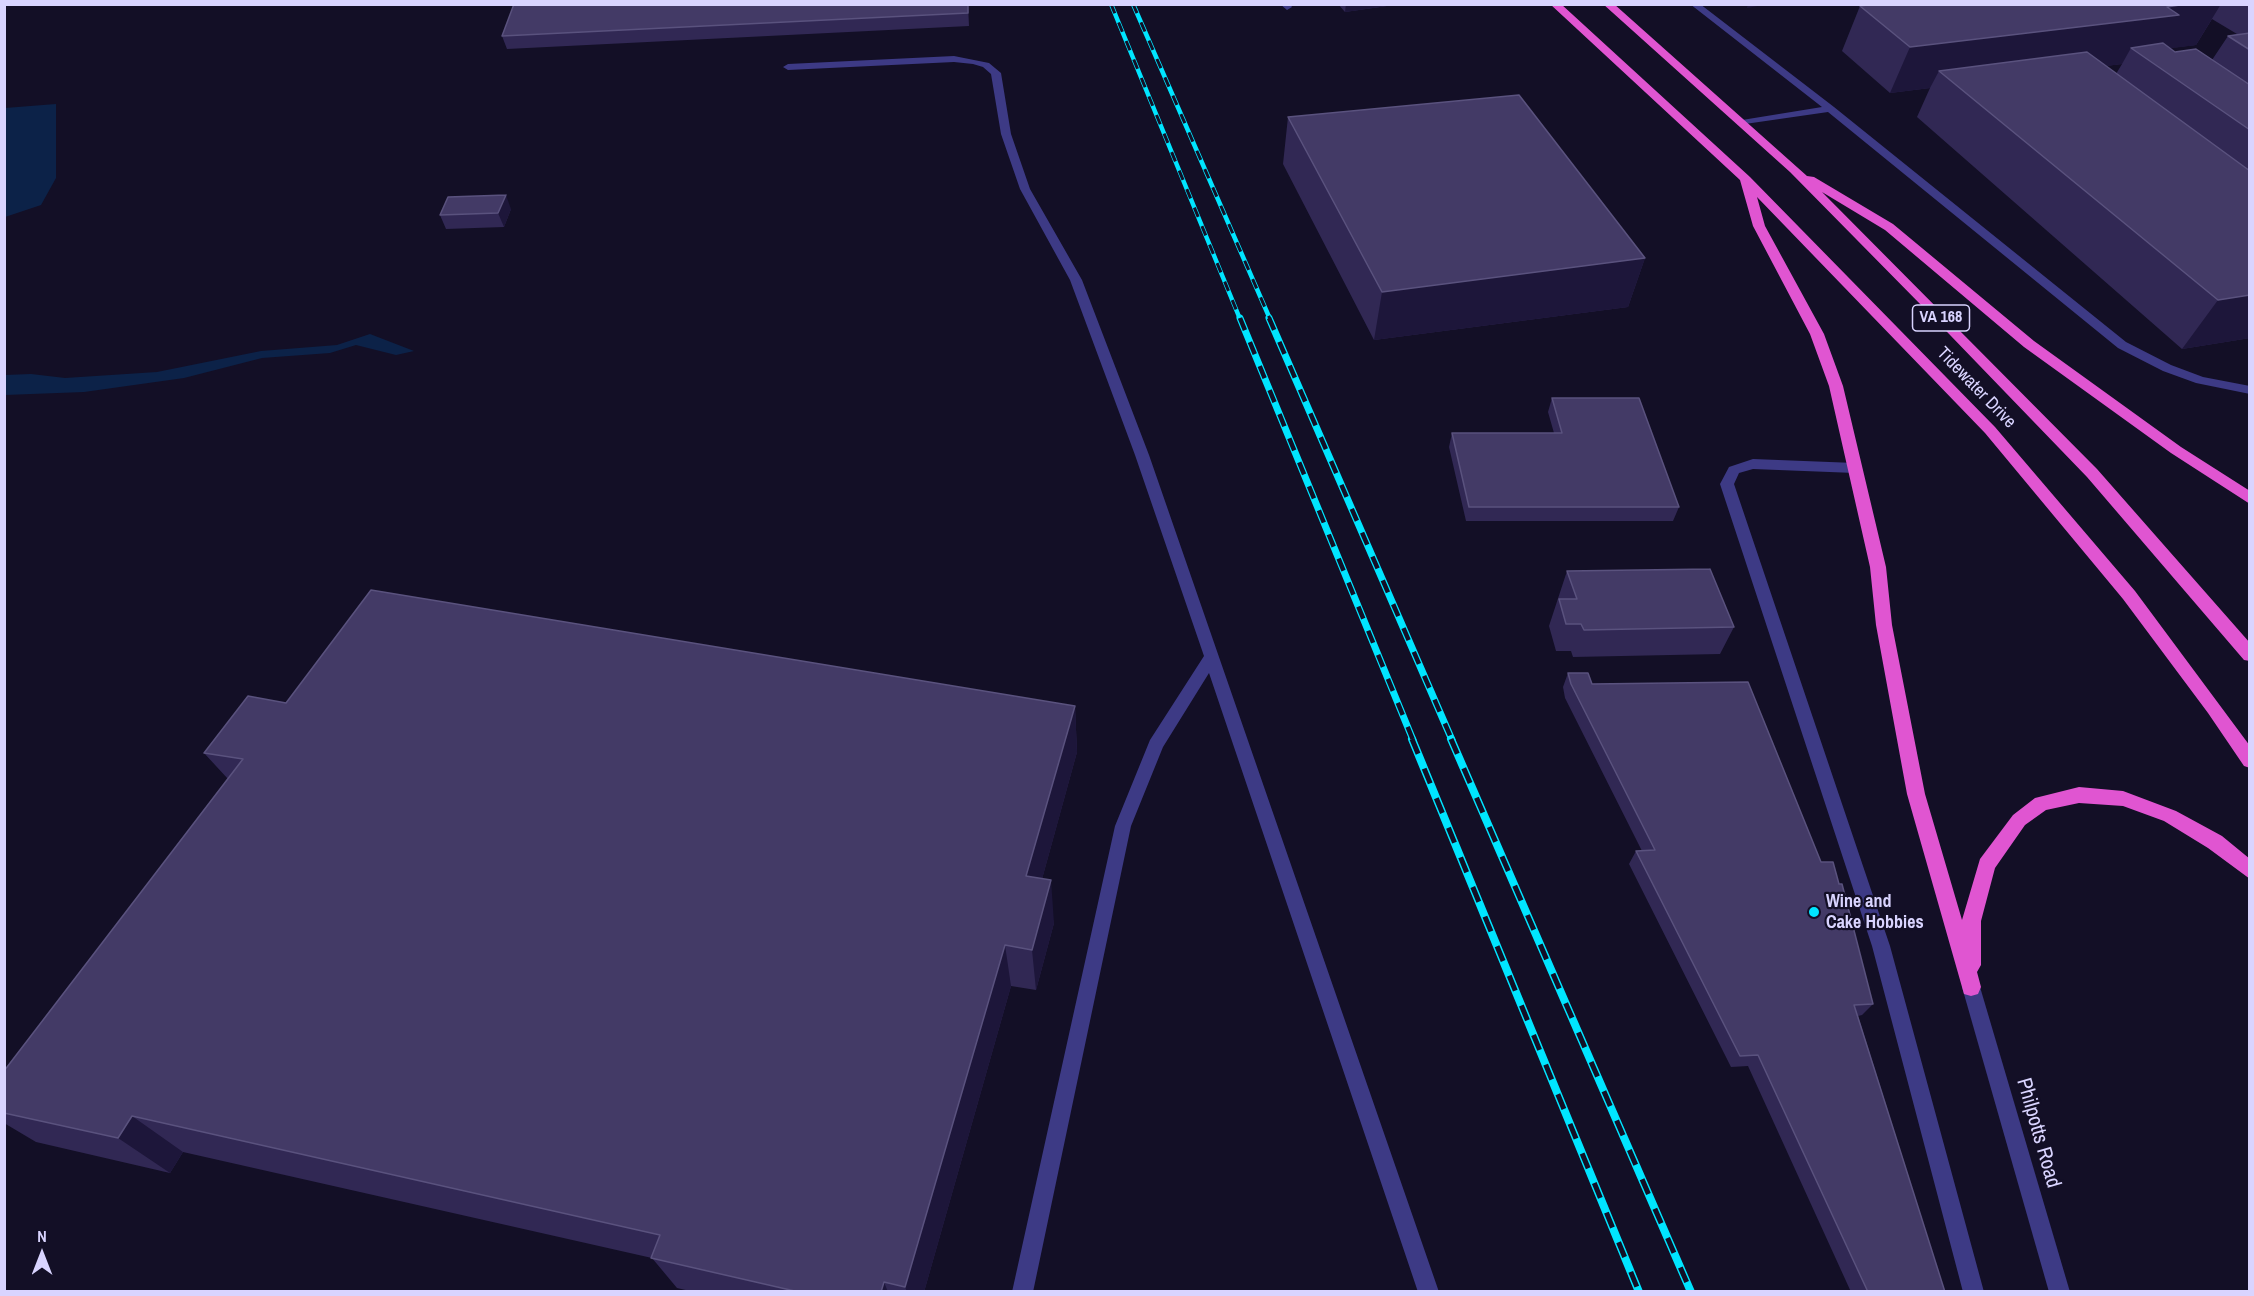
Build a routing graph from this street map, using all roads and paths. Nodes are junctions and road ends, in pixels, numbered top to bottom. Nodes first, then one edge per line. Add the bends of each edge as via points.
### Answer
1 (1555, 4) edge
2 (1608, 4) edge
3 (1694, 4) edge
4 (788, 67) dead end
5 (1830, 109) junction
6 (1742, 123) junction
7 (1794, 170) junction
8 (1746, 179) junction
9 (2250, 390) edge
10 (1855, 468) junction
11 (2250, 499) edge
12 (1212, 656) junction
13 (2250, 656) edge
14 (2250, 761) edge
15 (2250, 872) edge
16 (1971, 987) junction
17 (1022, 1292) edge
18 (1429, 1292) edge
19 (1974, 1292) edge
20 (2060, 1292) edge

1 - 8 highway, Tidewater Drive / VA 168
2 - 6 highway, Tidewater Drive / VA 168
3 - 5 street
4 - 12 street via 954,59 980,63 996,73 1006,134 1025,189 1076,280
5 - 6 street
5 - 9 street via 2122,345 2200,380
6 - 7 highway, Tidewater Drive / VA 168
7 - 11 highway via 1889,227 2029,344
7 - 13 highway, Tidewater Drive / VA 168 via 2092,473
8 - 10 highway via 1759,226 1817,334 1836,386
8 - 14 highway, Tidewater Drive / VA 168 via 2029,473 2129,595
10 - 16 highway via 1878,567 1884,626 1916,794
10 - 19 street via 1753,464 1734,470 1727,484 1881,946
12 - 17 street via 1156,745 1123,826
12 - 18 street
15 - 16 highway via 2215,842 2170,816 2123,800 2079,795 2041,803 2019,820 1987,865 1971,921
16 - 20 street, Philpotts Road

